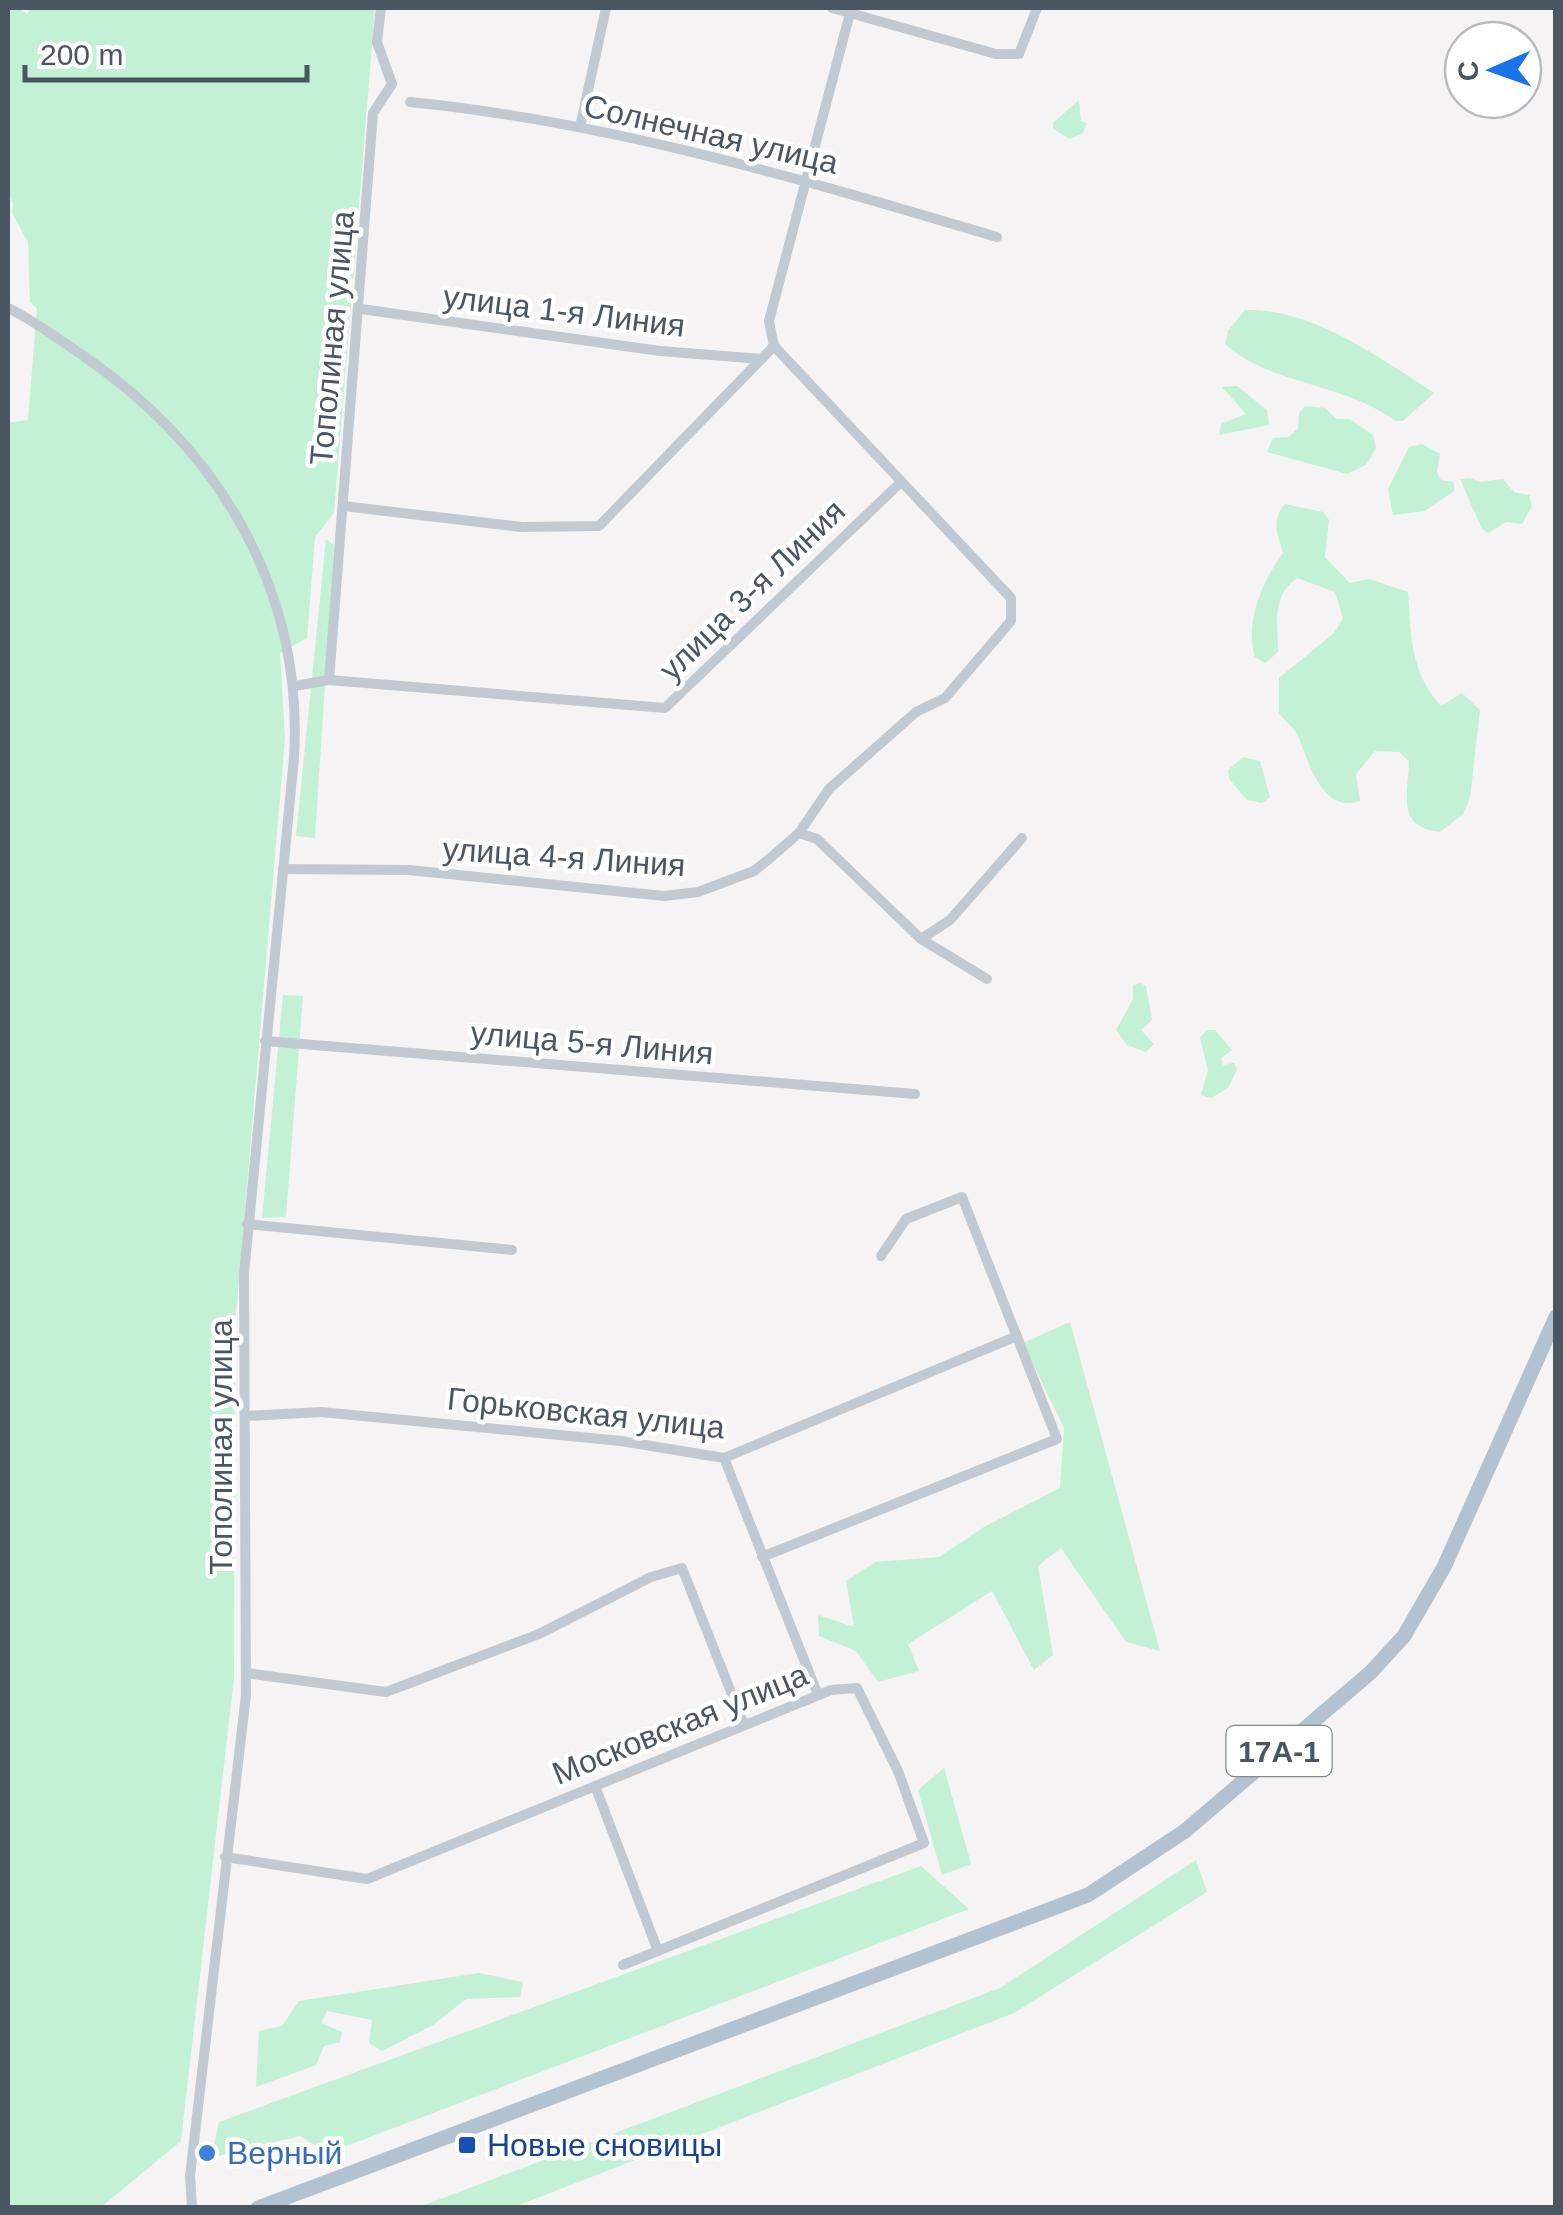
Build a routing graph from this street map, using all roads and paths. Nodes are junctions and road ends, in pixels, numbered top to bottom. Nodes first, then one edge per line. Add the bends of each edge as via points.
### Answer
1 (380, 8) edge
2 (606, 8) edge
3 (832, 8) edge
4 (1037, 8) edge
5 (850, 13) junction
6 (410, 102) dead end
7 (580, 127) junction
8 (803, 179) junction
9 (997, 236) dead end
10 (8, 308) edge
11 (361, 309) junction
12 (774, 346) junction
13 (762, 359) junction
14 (900, 483) junction
15 (343, 506) junction
16 (329, 680) junction
17 (295, 686) junction
18 (798, 834) junction
19 (1022, 838) dead end
20 (283, 870) junction
21 (921, 939) junction
22 (987, 980) dead end
23 (265, 1041) junction
24 (915, 1094) dead end
25 (247, 1224) junction
26 (512, 1250) dead end
27 (881, 1256) dead end
28 (1556, 1317) edge
29 (1017, 1336) junction
30 (247, 1416) junction
31 (724, 1458) junction
32 (762, 1556) junction
33 (246, 1674) junction
34 (818, 1695) junction
35 (744, 1725) junction
36 (595, 1786) junction
37 (225, 1856) junction
38 (658, 1951) junction
39 (623, 1965) dead end
40 (192, 2208) edge
41 (258, 2208) edge

1 - 11 street, Тополиная улица via 377,42 392,84 373,112
2 - 7 street
3 - 5 street
4 - 5 street via 1019,54 996,54
5 - 8 street
6 - 7 street, Солнечная улица
7 - 8 street, Солнечная улица
8 - 9 street, Солнечная улица
8 - 12 street via 768,321
10 - 17 street, Тополиная улица via 144,400 207,468 274,595
11 - 13 street, улица 1-я Линия
11 - 15 street, Тополиная улица
12 - 13 street
12 - 14 street
13 - 15 street via 599,526 522,527
14 - 16 street, улица 3-я Линия via 665,708
14 - 18 street, улица 4-я Линия via 1011,598 1012,621 945,698 916,712 829,789
15 - 16 street, Тополиная улица
16 - 17 street, улица 3-я Линия
17 - 20 street, Тополиная улица
18 - 20 street, улица 4-я Линия via 754,870 683,896 409,870
18 - 21 street via 816,839
19 - 21 street via 950,920
20 - 23 street, Тополиная улица
21 - 22 street
23 - 24 street, улица 5-я Линия
23 - 25 street, Тополиная улица
25 - 26 street
25 - 30 street, Тополиная улица
27 - 29 street via 906,1219 962,1197
28 - 41 main road, 17А-1 via 1444,1567 1404,1636 1372,1672 1155,1854 1088,1894
29 - 31 street, Горьковская улица
29 - 32 street via 1056,1439
30 - 31 street, Горьковская улица via 322,1412 622,1440
30 - 33 street, Тополиная улица
31 - 32 street
32 - 34 street
33 - 35 street via 386,1692 539,1634 682,1568
33 - 37 street, Тополиная улица
34 - 35 street, Московская улица
34 - 38 street, Московская улица via 857,1688 924,1843
35 - 36 street, Московская улица
36 - 37 street, Московская улица via 367,1878
36 - 38 street
37 - 40 street, Тополиная улица
38 - 39 street, Московская улица

